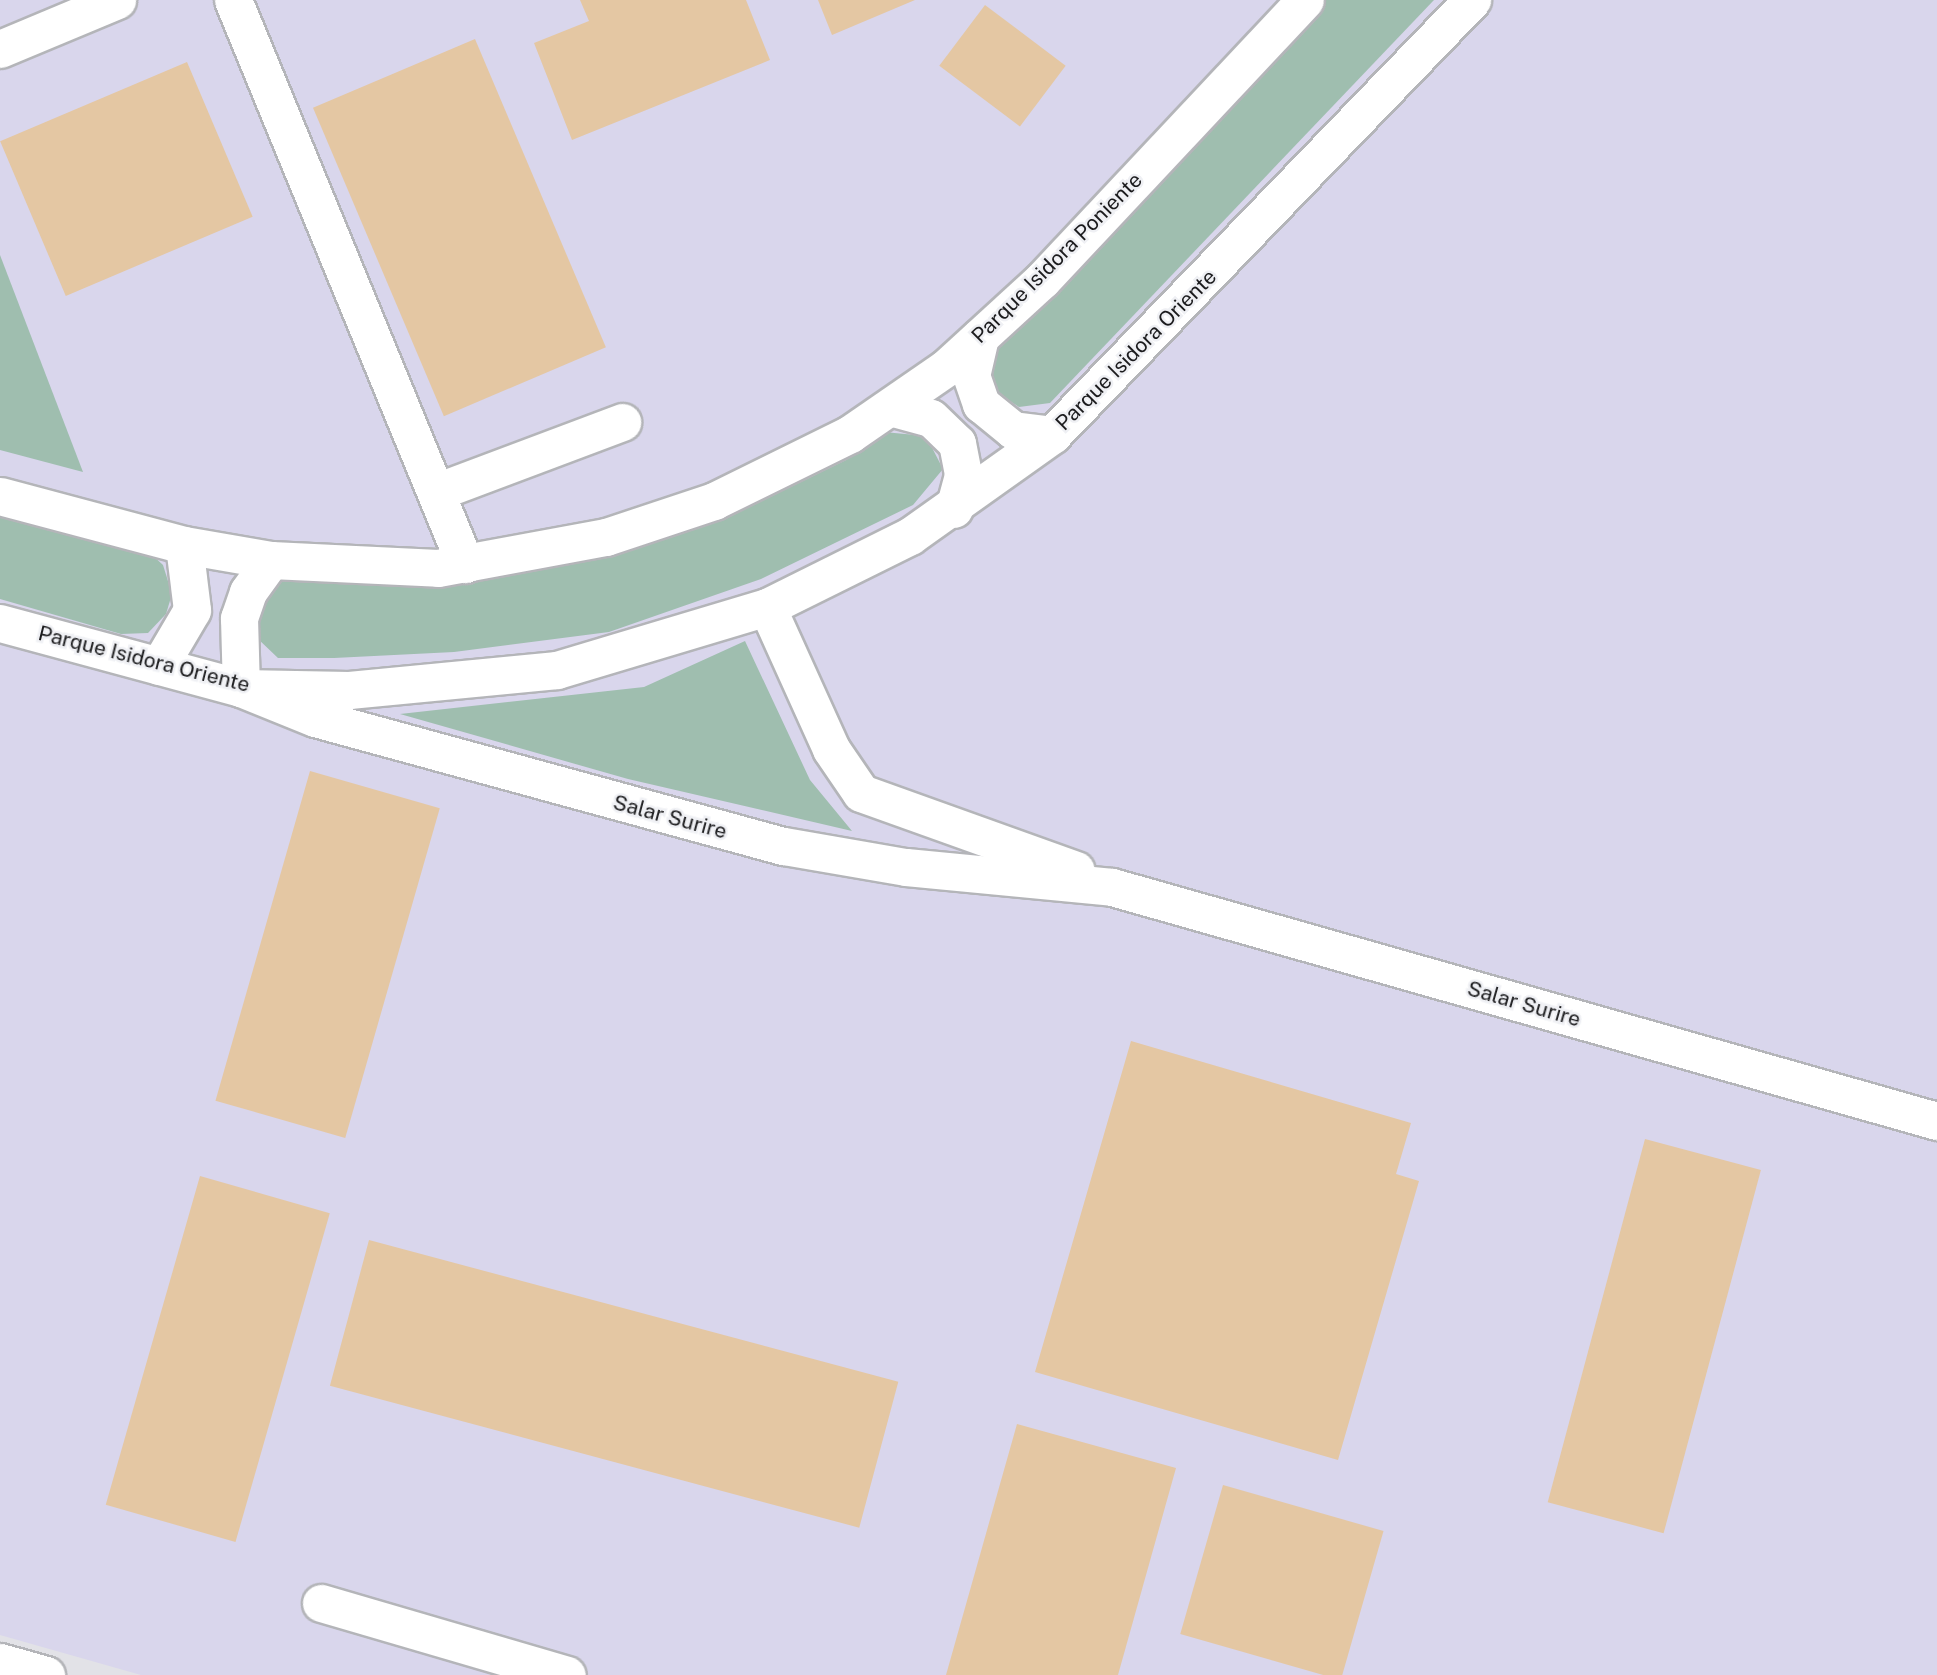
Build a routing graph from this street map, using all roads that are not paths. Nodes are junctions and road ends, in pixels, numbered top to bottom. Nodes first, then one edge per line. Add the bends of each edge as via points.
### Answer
1 (117, 0) edge
2 (233, 0) edge
3 (1305, 0) edge
4 (1472, 0) edge
5 (0, 48) edge
6 (980, 338) junction
7 (893, 408) junction
8 (622, 422) dead end
9 (1052, 435) junction
10 (436, 492) junction
11 (0, 496) edge
12 (954, 509) junction
13 (184, 545) junction
14 (271, 560) junction
15 (465, 564) junction
16 (767, 607) junction
17 (0, 623) edge
18 (159, 666) junction
19 (242, 688) junction
20 (1112, 887) junction
21 (1937, 1121) edge
22 (321, 1603) dead end
23 (0, 1662) edge
24 (46, 1675) edge
25 (567, 1675) edge

1 - 5 street
2 - 10 street
3 - 6 street, Parque Isidora Poniente
4 - 9 street, Parque Isidora Oriente
6 - 7 street, Parque Isidora Poniente
6 - 9 street via 971,376 981,404 1013,430
7 - 12 street via 931,418 957,443 964,475
7 - 15 street, Parque Isidora Poniente via 807,459 671,517
8 - 10 street
9 - 12 street, Parque Isidora Oriente
10 - 15 street
11 - 13 street, Parque Isidora Poniente
12 - 16 street, Parque Isidora Oriente via 867,561
13 - 14 street, Parque Isidora Poniente
13 - 18 street via 192,610
14 - 15 street, Parque Isidora Poniente
14 - 19 street via 248,592 239,618
16 - 19 street, Parque Isidora Oriente via 610,658 494,680 349,690
16 - 20 street, Salar Surire via 831,749 861,793 1047,857
17 - 18 street, Parque Isidora Oriente
18 - 19 street, Parque Isidora Oriente
19 - 20 street, Salar Surire via 396,742 784,846 906,867
20 - 21 street, Salar Surire
22 - 25 street
23 - 24 street

